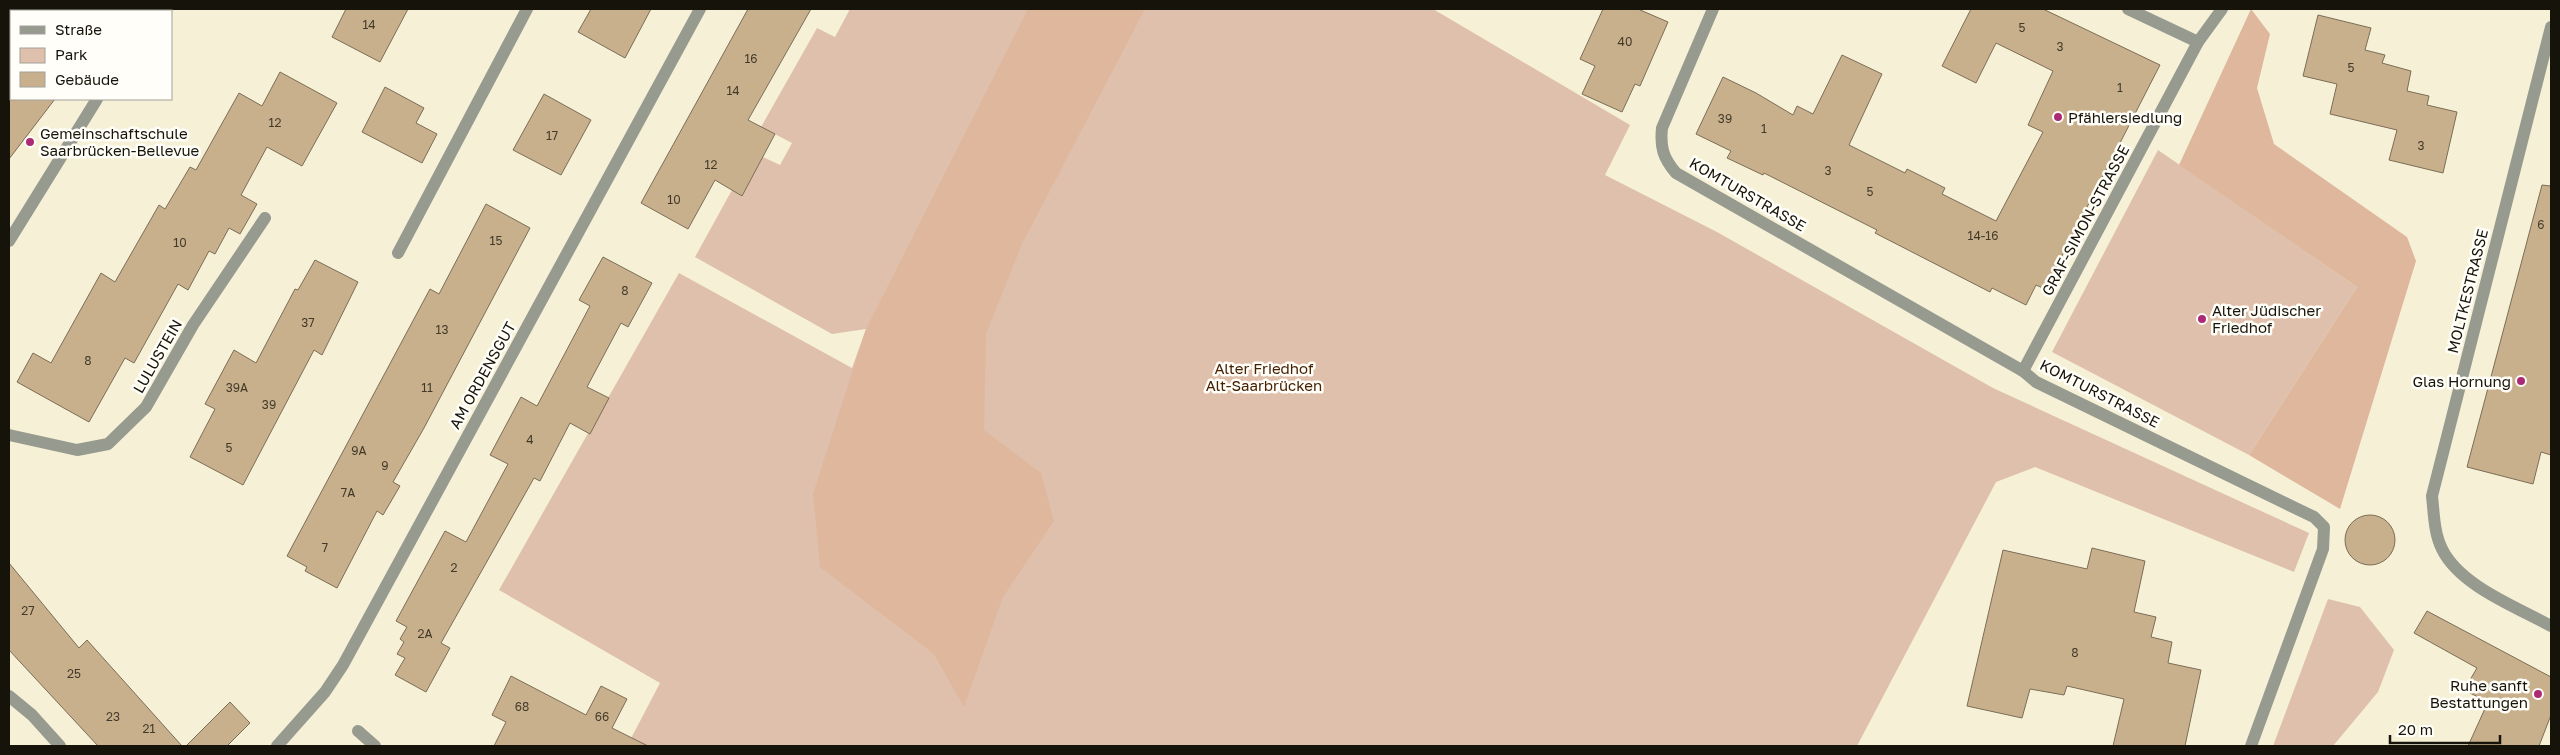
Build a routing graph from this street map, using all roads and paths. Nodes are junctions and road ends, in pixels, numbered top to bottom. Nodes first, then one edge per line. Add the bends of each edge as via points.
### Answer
1 (527, 9) edge
2 (700, 9) edge
3 (1713, 9) edge
4 (2128, 9) edge
5 (2222, 9) edge
6 (2551, 27) edge
7 (2198, 42) junction
8 (96, 100) edge
9 (265, 218) dead end
10 (9, 241) edge
11 (398, 253) dead end
12 (2023, 371) junction
13 (9, 434) edge
14 (2551, 626) edge
15 (9, 696) edge
16 (358, 731) dead end
17 (60, 746) edge
18 (277, 746) edge
19 (375, 746) edge
20 (2251, 746) edge

1 - 11 street
2 - 18 street, AM ORDENSGUT via 347,656 325,692
3 - 12 street, KOMTURSTRASSE via 1662,128 1660,146 1666,162 1676,172
4 - 7 street
5 - 7 street, GRAF-SIMON-STRASSE
6 - 14 street, MOLTKESTRASSE via 2432,496 2436,529 2443,550 2468,581
7 - 12 street, GRAF-SIMON-STRASSE
8 - 10 street
9 - 13 street, LULUSTEIN via 193,325 146,407 108,444 77,450
12 - 20 street, KOMTURSTRASSE via 2036,382 2306,513 2324,527 2323,549
15 - 17 street via 32,715
16 - 19 street

